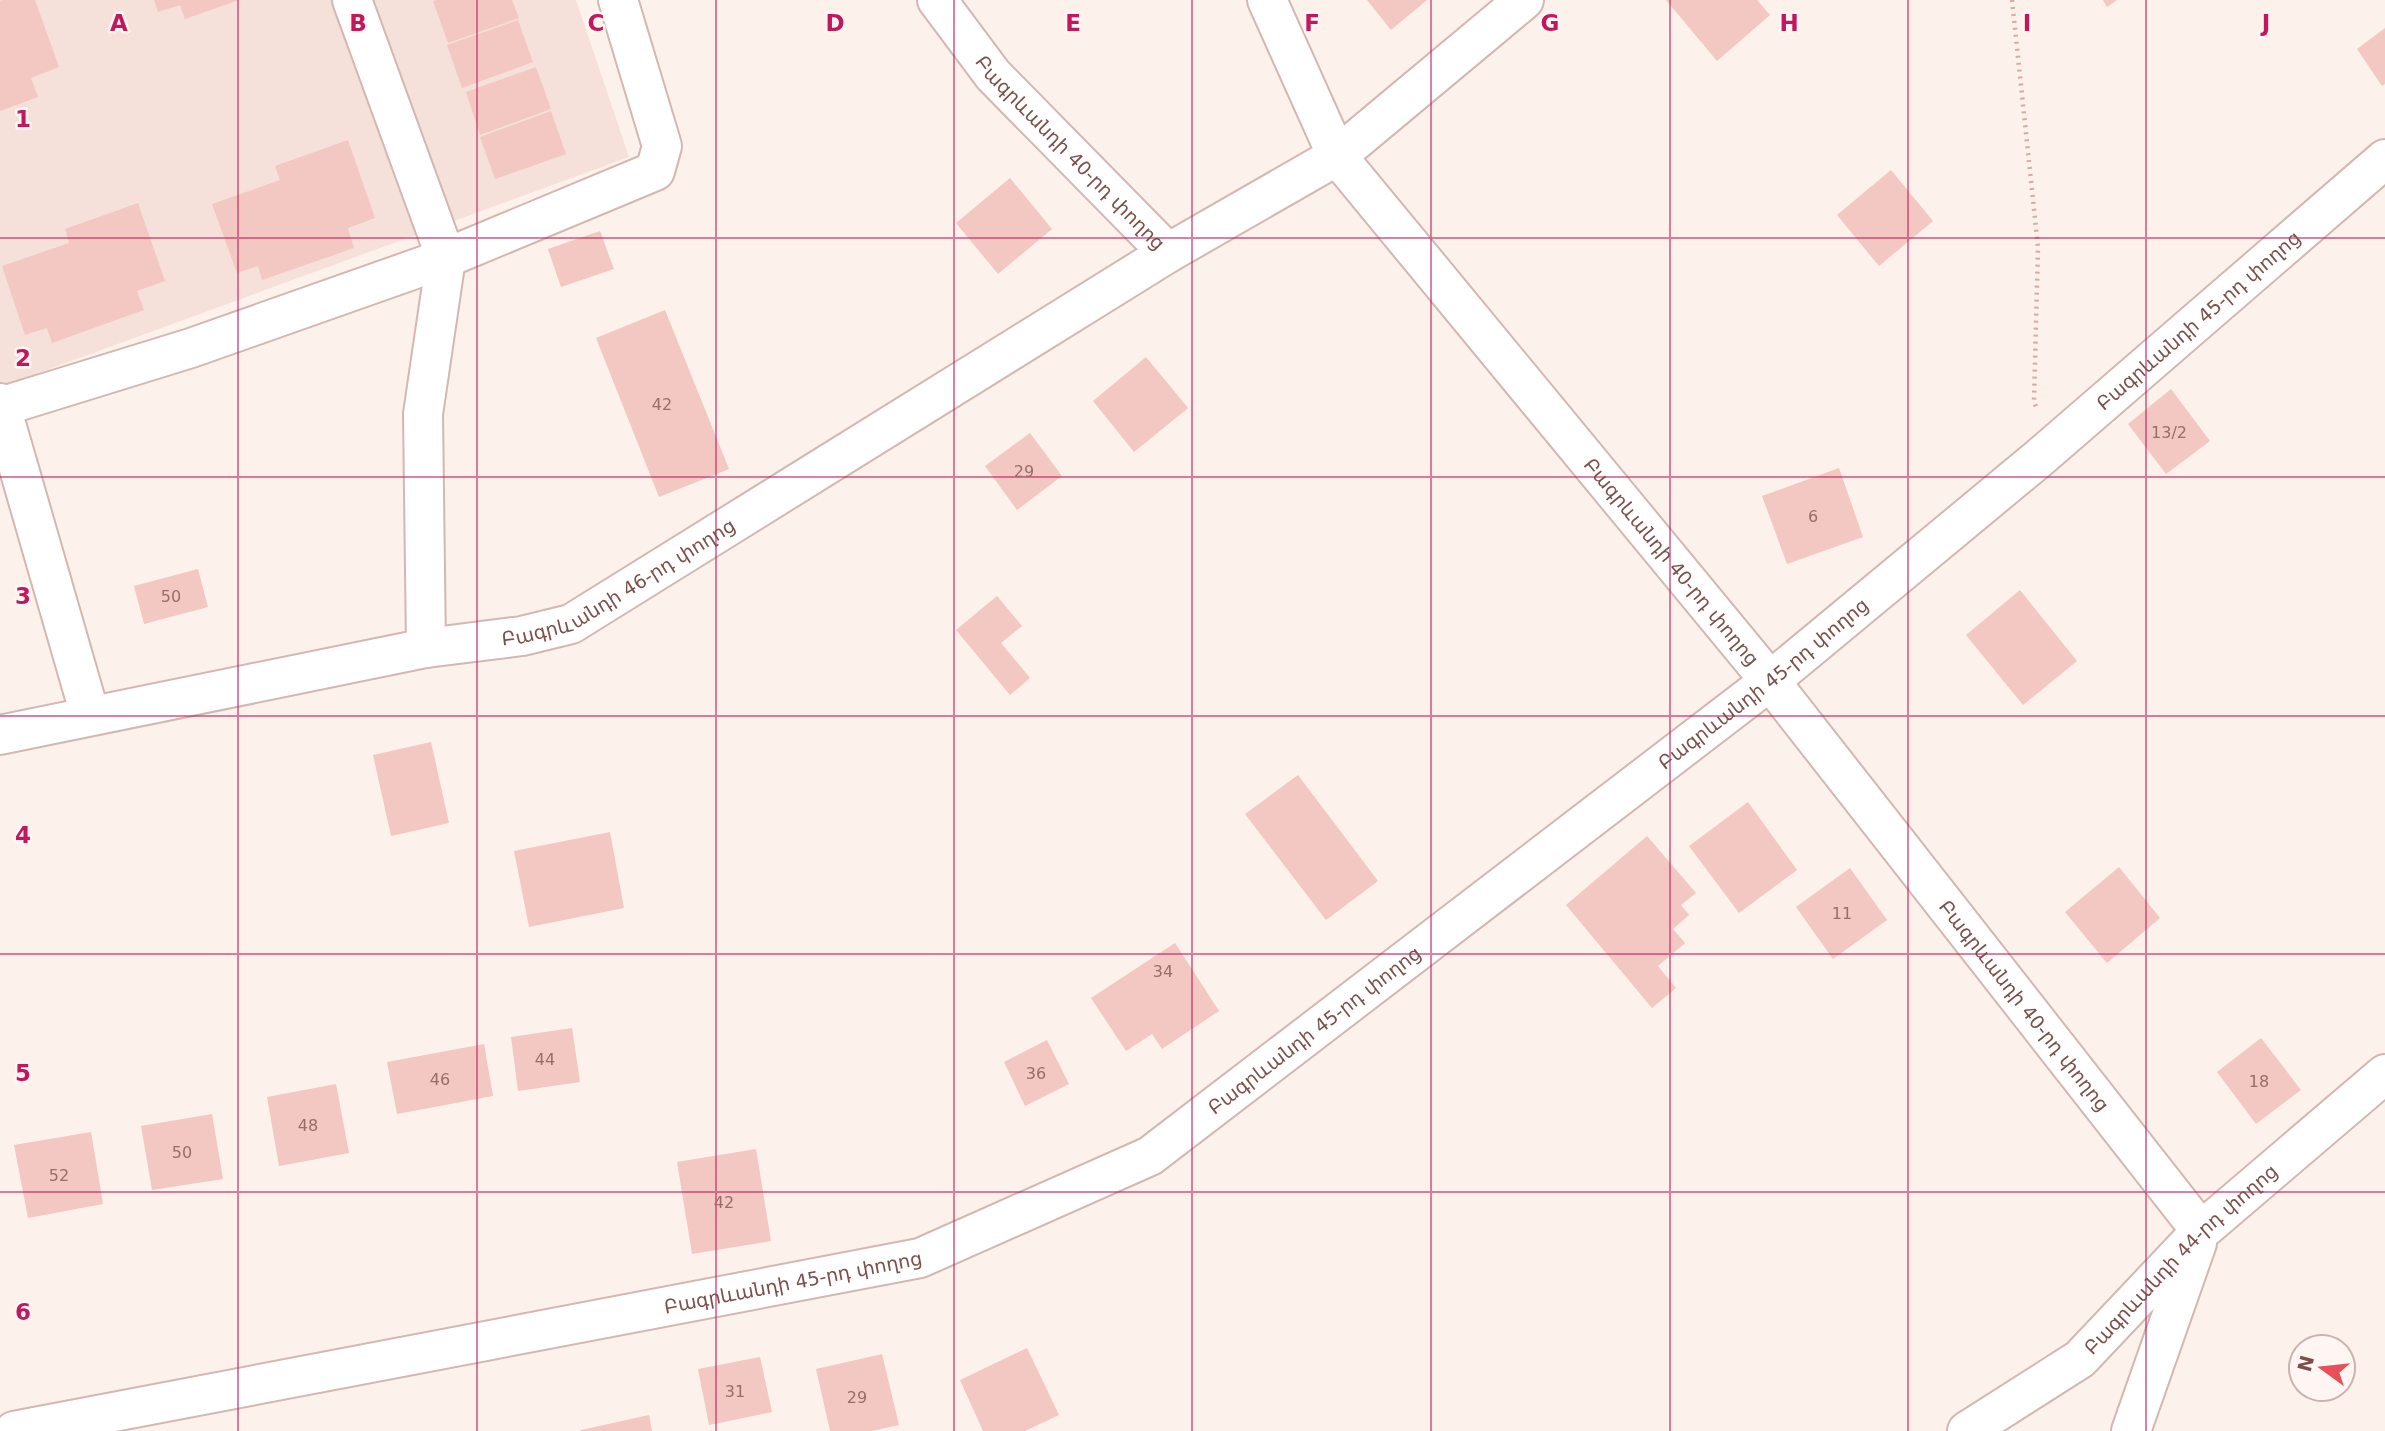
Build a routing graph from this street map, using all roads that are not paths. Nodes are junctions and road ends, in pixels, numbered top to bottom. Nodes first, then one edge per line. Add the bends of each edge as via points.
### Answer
1 (352, 0) edge
2 (618, 0) edge
3 (937, 0) edge
4 (1267, 0) edge
5 (1524, 0) edge
6 (1337, 156) junction
7 (2385, 159) edge
8 (1168, 253) junction
9 (446, 257) junction
10 (0, 406) edge
11 (426, 648) junction
12 (1770, 681) junction
13 (90, 715) junction
14 (0, 735) edge
15 (2385, 1074) edge
16 (2201, 1231) junction
17 (14, 1431) edge
18 (1967, 1431) edge
19 (2131, 1431) edge

1 - 9 street
2 - 9 street via 662,145 655,172
3 - 8 street, Բագրևանդի 40-րդ փողոց via 993,75
4 - 6 street
5 - 6 street
6 - 8 street, Բագրևանդի 40-րդ փողոց
6 - 12 street, Բագրևանդի 40-րդ փողոց
7 - 12 street, Բագրևանդի 45-րդ փողոց via 2050,449
8 - 11 street, Բագրևանդի 46-րդ փողոց via 571,624 522,636
9 - 10 street via 191,348
9 - 11 street via 423,414
10 - 13 street
11 - 13 street, Բագրևանդի 46-րդ փողոց
12 - 16 street, Բագրևանդի 40-րդ փողոց
12 - 17 street, Բագրևանդի 45-րդ փողոց via 1150,1156 920,1258
13 - 14 street, Բագրևանդի 46-րդ փողոց
15 - 16 street, Բագրևանդի 44-րդ փողոց
16 - 18 street, Բագրևանդի 44-րդ փողոց via 2080,1359
16 - 19 street

